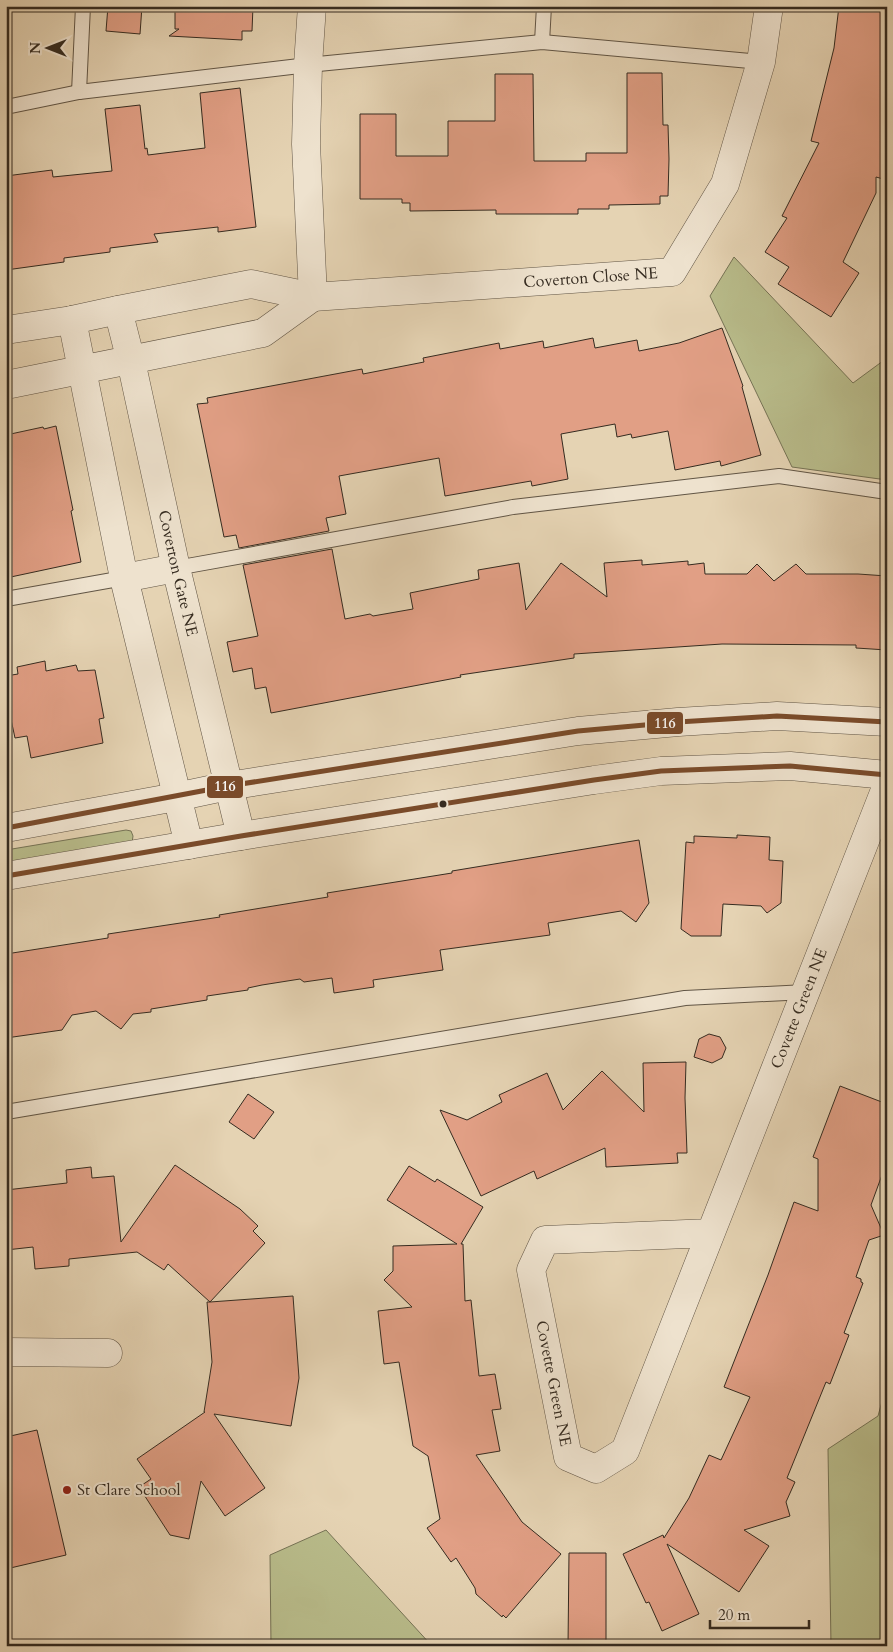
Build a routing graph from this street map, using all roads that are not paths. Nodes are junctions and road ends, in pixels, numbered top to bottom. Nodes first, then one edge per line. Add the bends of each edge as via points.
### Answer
1 (83, 6) edge
2 (312, 6) edge
3 (544, 6) edge
4 (769, 6) edge
5 (542, 42) junction
6 (761, 62) junction
7 (308, 65) junction
8 (79, 92) junction
9 (6, 107) edge
10 (312, 297) junction
11 (118, 310) junction
12 (72, 320) junction
13 (6, 330) edge
14 (131, 361) junction
15 (82, 370) junction
16 (6, 385) edge
17 (887, 492) edge
18 (176, 568) junction
19 (124, 578) junction
20 (6, 598) edge
21 (887, 722) edge
22 (887, 775) edge
23 (887, 785) edge
24 (228, 786) junction
25 (176, 797) junction
26 (6, 828) edge
27 (241, 836) junction
28 (188, 845) junction
29 (6, 876) edge
30 (806, 992) junction
31 (6, 1112) edge
32 (710, 1233) junction
33 (6, 1352) edge
34 (108, 1353) dead end

1 - 8 lane
2 - 7 street
3 - 5 lane
4 - 6 street, Coverton Close NE
5 - 6 lane
5 - 7 lane
6 - 10 street, Coverton Close NE via 725,184 672,272
7 - 8 lane
7 - 10 street via 306,144
8 - 9 lane
10 - 11 street, Coverton Close NE via 251,284
10 - 14 street via 263,333
11 - 12 street, Coverton Close NE
11 - 14 street, Coverton Gate NE
12 - 13 street, Coverton Close NE
12 - 15 street
14 - 15 street
14 - 18 street, Coverton Gate NE
15 - 16 street
15 - 19 street
17 - 18 lane via 779,476 513,506
18 - 19 street
18 - 24 street, Coverton Gate NE
19 - 20 lane
19 - 25 street
21 - 24 street via 777,716 587,730
22 - 27 street via 790,766 661,771
23 - 30 street, Covette Green NE
24 - 25 street
24 - 27 street, Coverton Gate NE
25 - 26 street
25 - 28 street
27 - 28 street
28 - 29 street
30 - 31 lane via 685,998
30 - 32 street, Covette Green NE
32 - 32 street, Covette Green NE via 545,1240 532,1270 568,1457 596,1469 625,1451
33 - 34 street

